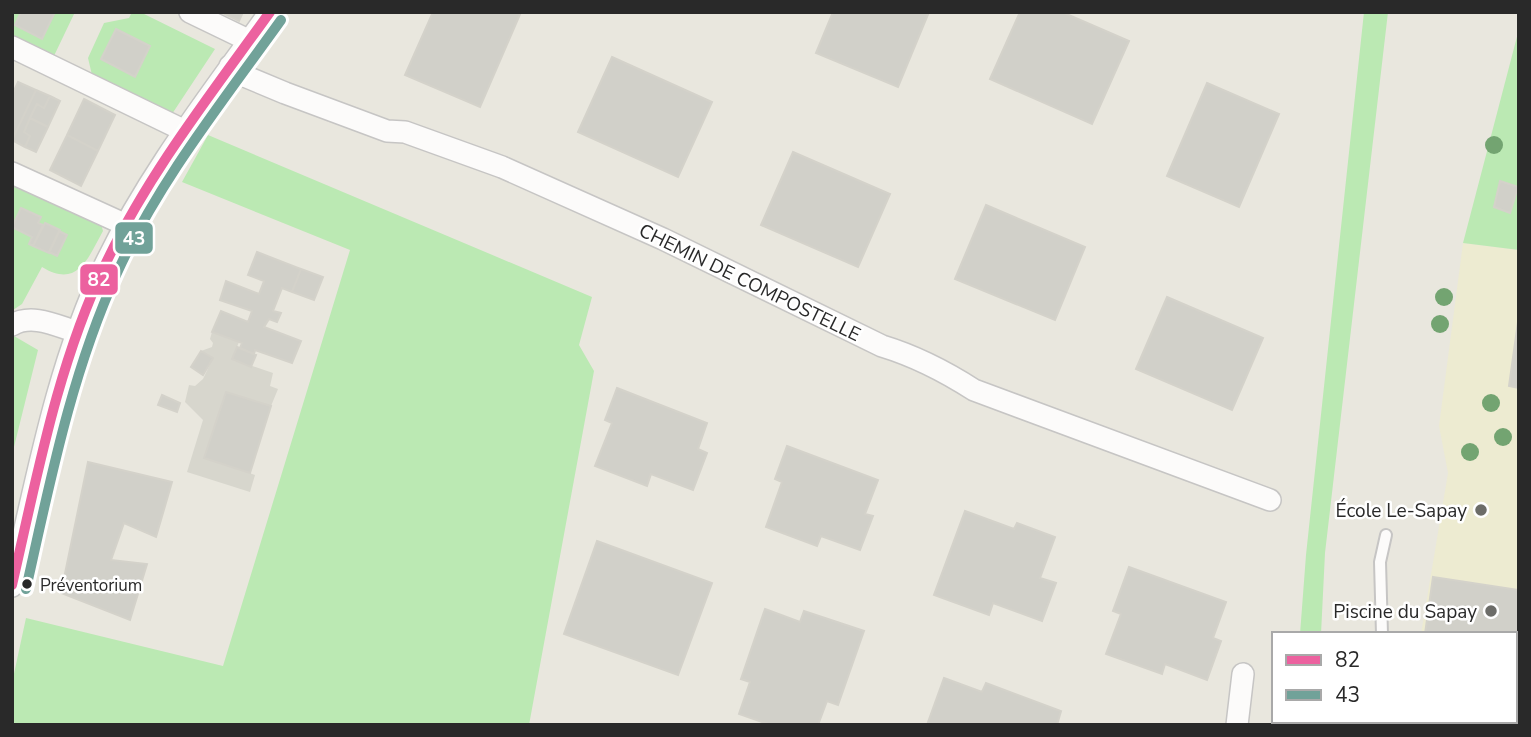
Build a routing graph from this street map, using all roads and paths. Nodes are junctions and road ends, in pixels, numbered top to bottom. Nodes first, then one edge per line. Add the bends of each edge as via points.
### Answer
1 (190, 12) edge
2 (270, 12) edge
3 (250, 41) junction
4 (12, 47) edge
5 (230, 66) junction
6 (183, 130) junction
7 (12, 173) edge
8 (126, 225) junction
9 (12, 325) edge
10 (77, 332) junction
11 (1270, 500) dead end
12 (1386, 535) dead end
13 (12, 586) edge
14 (1382, 632) edge
15 (1243, 674) dead end
16 (1237, 725) edge

1 - 3 street
2 - 3 street
3 - 5 street
4 - 6 street
5 - 6 street
5 - 11 street, CHEMIN DE COMPOSTELLE via 285,93 502,167 587,204 974,390
6 - 8 street
7 - 8 street
8 - 10 street
9 - 10 street via 31,320
10 - 13 street
12 - 14 lane via 1380,562
15 - 16 street

